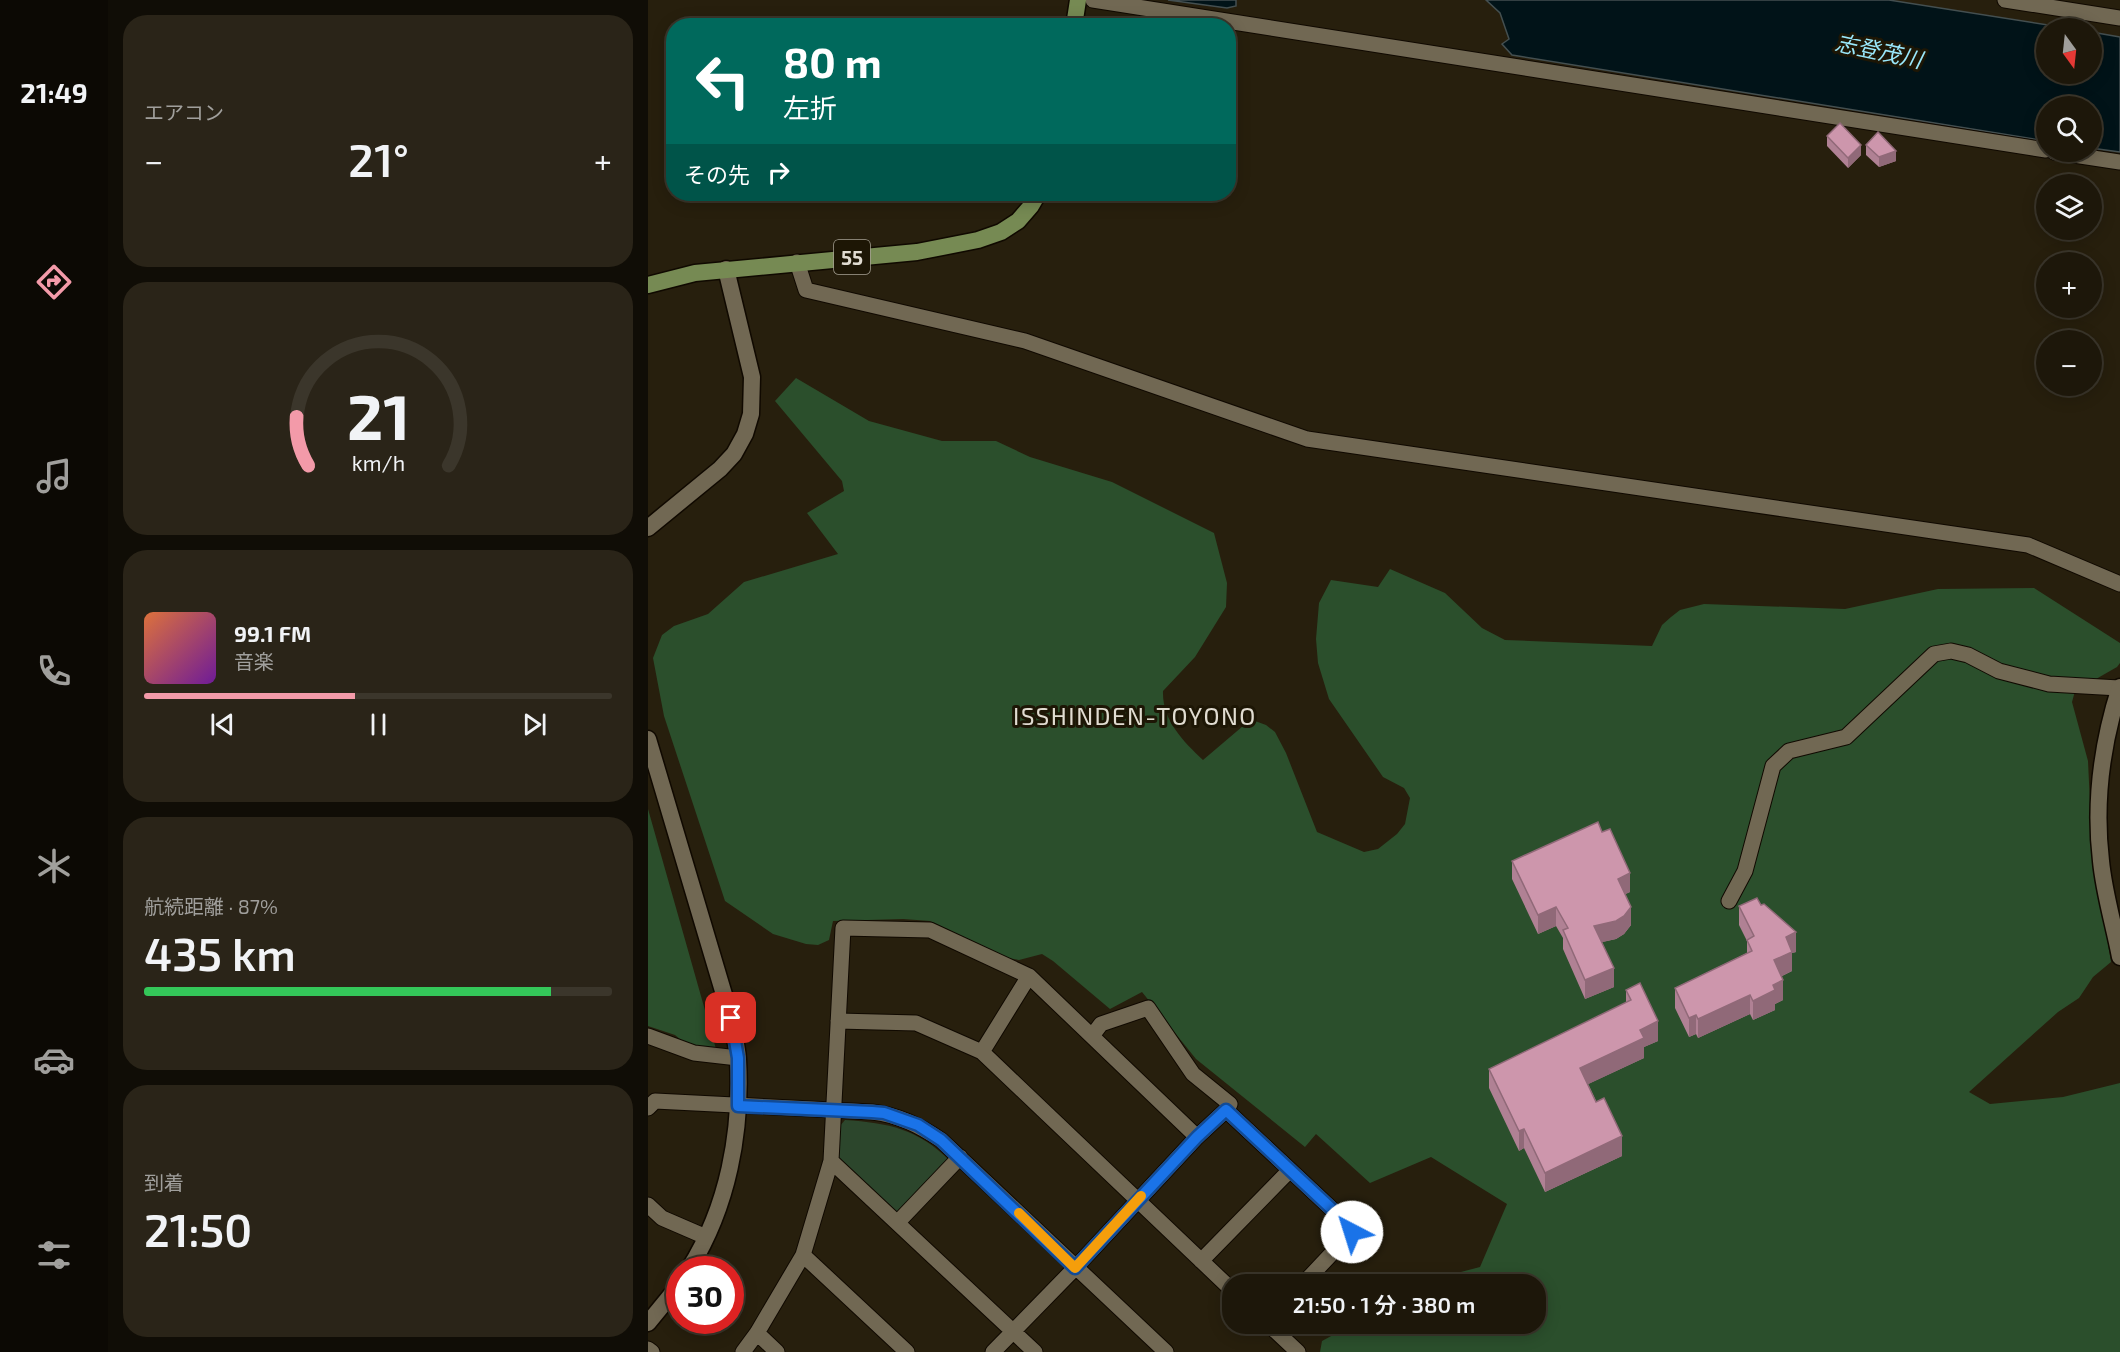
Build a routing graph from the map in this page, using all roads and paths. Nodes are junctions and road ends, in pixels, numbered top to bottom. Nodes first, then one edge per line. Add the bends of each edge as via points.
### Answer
1 (1078, 0) edge
2 (1093, 0) edge
3 (2006, 0) edge
4 (1075, 18) edge
5 (1207, 18) edge
6 (2120, 18) edge
7 (1236, 23) edge
8 (2036, 148) edge
9 (2102, 159) edge
10 (2120, 162) edge
11 (1034, 201) edge
12 (797, 262) junction
13 (726, 269) junction
14 (648, 285) edge
15 (648, 528) edge
16 (2120, 584) edge
17 (2120, 688) edge
18 (648, 739) edge
19 (1729, 901) dead end
20 (2120, 957) edge
21 (1029, 976) junction
22 (838, 1021) junction
23 (648, 1036) edge
24 (1092, 1036) junction
25 (982, 1052) junction
26 (738, 1058) junction
27 (738, 1106) junction
28 (648, 1108) edge
29 (833, 1110) junction
30 (1226, 1110) junction
31 (1197, 1137) junction
32 (960, 1157) junction
33 (831, 1161) junction
34 (1290, 1170) junction
35 (1137, 1200) junction
36 (648, 1205) edge
37 (898, 1222) junction
38 (706, 1237) junction
39 (696, 1256) edge
40 (803, 1256) junction
41 (1201, 1261) junction
42 (1075, 1268) junction
43 (1312, 1274) edge
44 (1222, 1281) edge
45 (666, 1301) edge
46 (648, 1323) edge
47 (1013, 1331) junction
48 (757, 1333) junction
49 (1279, 1334) edge
50 (648, 1348) edge
51 (652, 1352) edge
52 (743, 1352) edge
53 (777, 1352) edge
54 (907, 1352) edge
55 (993, 1352) edge
56 (1035, 1352) edge
57 (1166, 1352) edge
58 (1298, 1352) edge

1 - 4 main road
2 - 5 street
3 - 6 street
7 - 8 street
9 - 10 street
11 - 12 main road, 55 via 1018,221 978,240 917,252
12 - 13 main road, 55
12 - 16 street via 806,290 1025,341 1307,439 2028,545
13 - 14 main road, 55
13 - 15 street via 752,377 751,414 745,434 720,469
17 - 19 street via 2049,684 1998,671 1968,655 1951,651 1934,654 1846,737 1789,751 1780,757 1773,766 1745,872
17 - 20 street via 2100,774 2098,808 2101,863
18 - 26 street via 728,1007
21 - 22 street via 930,930 843,928
21 - 24 street
21 - 25 street
22 - 25 street via 916,1023
22 - 29 street
23 - 26 street via 694,1053
24 - 30 street via 1101,1024 1148,1008 1192,1074 1230,1104
24 - 31 street
25 - 35 street
26 - 27 street
27 - 28 street via 655,1101
27 - 29 street
27 - 38 street via 728,1180
29 - 32 street via 878,1112 903,1119 941,1140
29 - 33 street
30 - 31 street
30 - 34 street
31 - 35 street
32 - 37 street
32 - 42 street
33 - 37 street
33 - 40 street
34 - 41 street
34 - 43 street via 1352,1228
35 - 41 street
35 - 42 street
36 - 38 street via 662,1218
37 - 47 street
38 - 39 street
40 - 48 street
40 - 54 street
41 - 44 street
42 - 47 street
42 - 57 street
45 - 46 street
47 - 55 street
47 - 56 street
48 - 52 street
48 - 53 street
49 - 58 street
50 - 51 street

